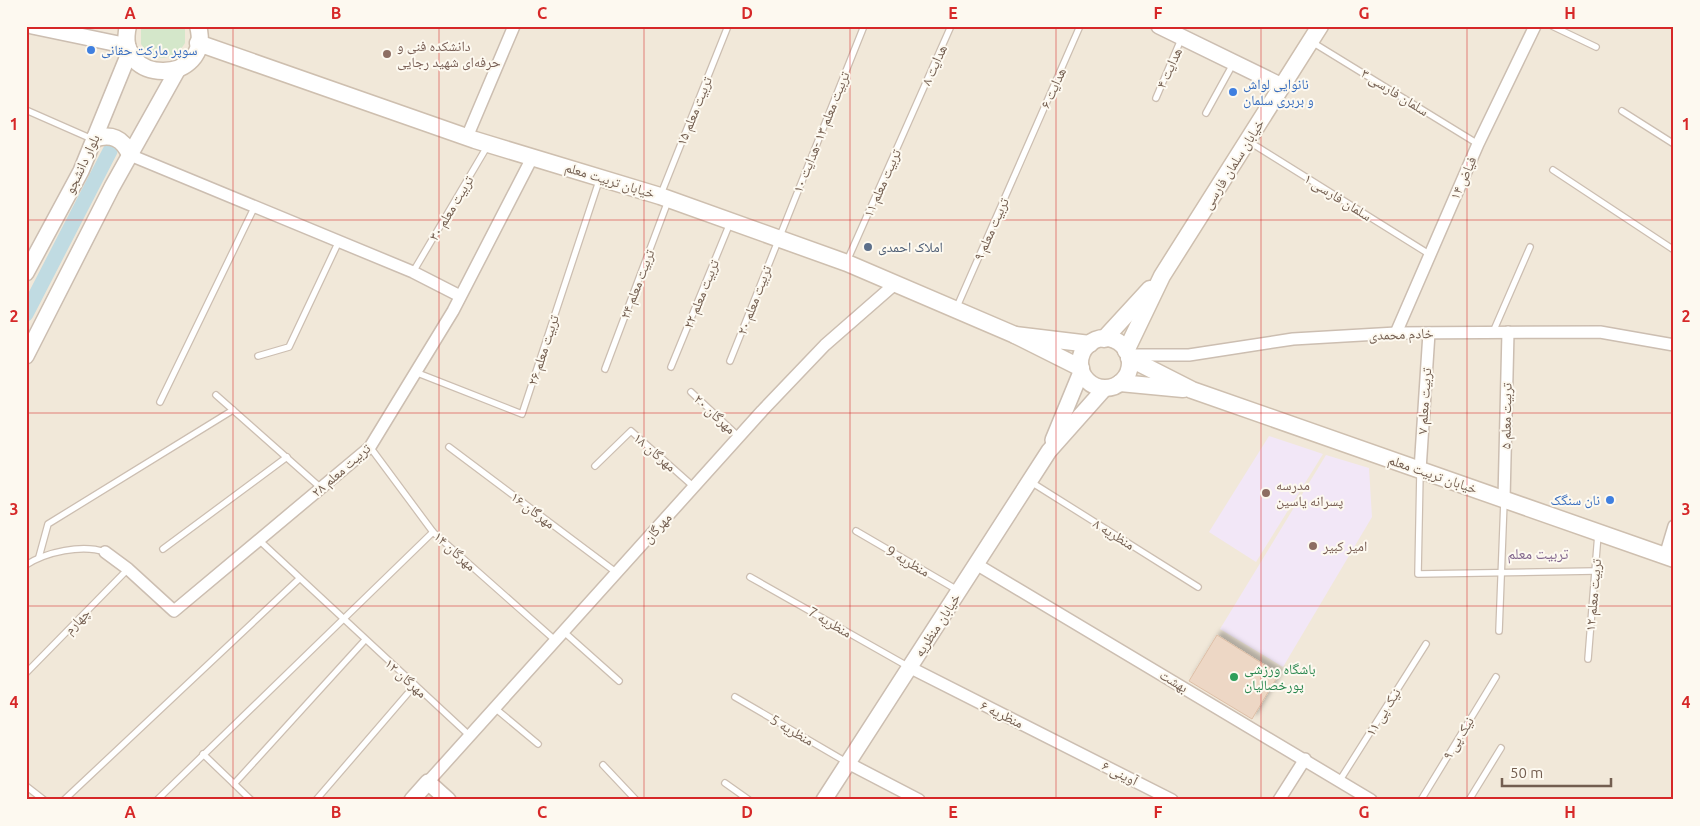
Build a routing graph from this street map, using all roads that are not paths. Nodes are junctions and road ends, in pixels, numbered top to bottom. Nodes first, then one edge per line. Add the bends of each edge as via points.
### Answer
1 (31, 26) edge
2 (128, 26) edge
3 (198, 26) edge
4 (514, 26) edge
5 (728, 26) edge
6 (864, 26) edge
7 (950, 26) edge
8 (1080, 26) edge
9 (1159, 26) edge
10 (1320, 26) edge
11 (1535, 26) edge
12 (1552, 26) edge
13 (26, 35) edge
14 (1182, 38) junction
15 (1310, 41) junction
16 (198, 43) junction
17 (1596, 47) dead end
18 (129, 49) junction
19 (1234, 62) junction
20 (178, 69) junction
21 (1282, 86) junction
22 (1156, 98) dead end
23 (917, 104) joint
24 (26, 110) edge
25 (1622, 110) dead end
26 (1206, 113) dead end
27 (467, 137) junction
28 (94, 140) junction
29 (1248, 140) junction
30 (488, 144) junction
31 (1478, 144) junction
32 (1674, 144) edge
33 (1026, 150) joint
34 (130, 155) junction
35 (533, 156) junction
36 (1553, 170) dead end
37 (600, 177) junction
38 (664, 197) junction
39 (255, 206) junction
40 (730, 221) junction
41 (777, 238) junction
42 (339, 241) junction
43 (1530, 247) dead end
44 (1674, 250) edge
45 (1428, 254) junction
46 (847, 263) junction
47 (413, 272) junction
48 (26, 273) edge
49 (1162, 276) junction
50 (896, 283) junction
51 (460, 296) junction
52 (956, 309) junction
53 (1493, 332) junction
54 (1508, 332) junction
55 (1396, 333) junction
56 (1429, 333) junction
57 (1016, 335) junction
58 (1097, 341) junction
59 (1674, 345) edge
60 (1128, 355) junction
61 (26, 356) edge
62 (258, 356) dead end
63 (730, 361) dead end
64 (671, 367) dead end
65 (605, 369) dead end
66 (1081, 370) junction
67 (415, 372) junction
68 (1113, 386) junction
69 (1192, 390) junction
70 (691, 392) dead end
71 (216, 395) dead end
72 (160, 402) dead end
73 (233, 410) junction
74 (740, 437) junction
75 (370, 448) junction
76 (449, 448) dead end
77 (1049, 451) junction
78 (287, 457) junction
79 (595, 466) dead end
80 (1420, 470) junction
81 (1030, 480) junction
82 (694, 487) junction
83 (321, 488) junction
84 (1504, 499) junction
85 (1674, 526) edge
86 (856, 531) dead end
87 (433, 532) junction
88 (1598, 532) junction
89 (260, 541) junction
90 (162, 550) dead end
91 (105, 552) joint
92 (39, 557) junction
93 (1669, 557) edge
94 (976, 564) junction
95 (26, 565) edge
96 (128, 569) junction
97 (1595, 571) junction
98 (617, 573) junction
99 (1501, 574) junction
100 (750, 577) dead end
101 (300, 579) junction
102 (1198, 587) dead end
103 (959, 590) junction
104 (342, 619) junction
105 (1499, 631) dead end
106 (564, 632) junction
107 (365, 640) junction
108 (556, 641) junction
109 (1426, 644) dead end
110 (1588, 659) dead end
111 (909, 667) junction
112 (26, 673) edge
113 (1496, 677) dead end
114 (619, 681) dead end
115 (415, 686) junction
116 (735, 697) dead end
117 (496, 709) junction
118 (470, 736) junction
119 (538, 744) dead end
120 (1501, 748) dead end
121 (203, 754) junction
122 (1305, 759) junction
123 (1095, 760) joint
124 (848, 763) junction
125 (603, 764) dead end
126 (1340, 780) junction
127 (428, 782) junction
128 (725, 783) dead end
129 (234, 784) junction
130 (26, 786) edge
131 (44, 800) edge
132 (64, 800) edge
133 (157, 800) edge
134 (251, 800) edge
135 (316, 800) edge
136 (412, 800) edge
137 (448, 800) edge
138 (636, 800) edge
139 (749, 800) edge
140 (824, 800) edge
141 (919, 800) edge
142 (1172, 800) edge
143 (1279, 800) edge
144 (1371, 800) edge
145 (1421, 800) edge
146 (1469, 800) edge

1 - 13 lane
1 - 18 street
2 - 18 main road
3 - 16 main road
4 - 27 street
5 - 38 lane, تربیت معلم ۱۵
6 - 41 lane, تربیت معلم ۱۳ -هدایت ۱۰
7 - 23 lane, هدایت ۸
8 - 33 lane, هدایت ۶
9 - 14 street
10 - 15 main road, خیابان سلمان فارسی
11 - 31 street, فیاض ۱۴
12 - 17 lane
14 - 19 street
14 - 22 lane, هدایت ۴
15 - 21 main road, خیابان سلمان فارسی
15 - 31 lane, سلمان فارسی ۳
16 - 20 main road via 191,58
16 - 27 main road, خیابان تربیت معلم
18 - 20 main road via 145,68 155,72
18 - 28 street, بلوار دانشجو
19 - 21 street
19 - 26 lane
20 - 34 street
21 - 29 main road, خیابان سلمان فارسی
23 - 46 lane, تربیت معلم ۱۱
24 - 28 lane
25 - 32 lane
27 - 30 main road, خیابان تربیت معلم
28 - 34 main road via 112,136 120,140
28 - 48 street, بلوار دانشجو via 81,171
29 - 45 lane, سلمان فارسی ۱
29 - 49 main road, خیابان سلمان فارسی
30 - 35 main road, خیابان تربیت معلم
30 - 47 lane, تربیت معلم ۳۰
31 - 45 street, فیاض ۱۴
33 - 52 lane, تربیت معلم ۹
34 - 39 street
34 - 61 street
35 - 37 main road, خیابان تربیت معلم
35 - 51 street, تربیت معلم ۲۸
36 - 44 lane
37 - 38 main road, خیابان تربیت معلم
37 - 67 lane, تربیت معلم ۲۶ via 522,414
38 - 40 main road, خیابان تربیت معلم
38 - 65 lane, تربیت معلم ۲۴
39 - 42 street
39 - 72 lane
40 - 41 main road, خیابان تربیت معلم
40 - 64 lane, تربیت معلم ۲۲
41 - 46 main road, خیابان تربیت معلم
41 - 63 lane, تربیت معلم ۲۰
42 - 47 street
42 - 62 lane via 289,347
43 - 53 lane
45 - 55 street, فیاض ۱۴
46 - 50 main road, خیابان تربیت معلم
47 - 51 street
49 - 58 main road
49 - 60 main road
50 - 52 main road, خیابان تربیت معلم
50 - 74 street, مهرگان via 825,345
51 - 67 street, تربیت معلم ۲۸
52 - 57 main road, خیابان تربیت معلم
53 - 54 street, خادم محمدی
53 - 56 street, خادم محمدی
54 - 59 street, خادم محمدی via 1600,332
54 - 84 street, تربیت معلم ۵
55 - 56 street, خادم محمدی
55 - 60 street, خادم محمدی via 1293,339 1189,355
56 - 80 street, تربیت معلم ۷
57 - 58 main road
57 - 66 main road
58 - 60 main road via 1119,343
58 - 66 main road via 1081,356
60 - 68 main road via 1128,370
60 - 69 main road
66 - 68 main road via 1091,384
66 - 77 street
67 - 75 street, تربیت معلم ۲۸
68 - 69 main road
68 - 77 street
69 - 80 main road, خیابان تربیت معلم
70 - 74 lane, مهرگان ۲۰
71 - 73 lane
73 - 78 lane
73 - 92 lane via 48,524
74 - 82 street, مهرگان
75 - 83 street, تربیت معلم ۲۸
75 - 87 lane, مهرگان ۱۴
76 - 98 lane, مهرگان ۱۶
77 - 81 street, خیابان منظریه
78 - 83 lane
78 - 90 lane
79 - 82 lane, مهرگان ۱۸ via 631,431
80 - 84 main road, خیابان تربیت معلم
80 - 99 lane via 1418,574
81 - 94 street, خیابان منظریه
81 - 102 lane, منظریه ۸
82 - 98 street, مهرگان
83 - 89 street, تربیت معلم ۲۸
84 - 88 main road, خیابان تربیت معلم
84 - 99 lane
85 - 93 street
86 - 103 lane, منظریه 9
87 - 104 lane
87 - 108 lane, مهرگان ۱۴
88 - 93 main road, خیابان تربیت معلم
88 - 97 lane, تربیت معلم ۱۲
89 - 96 street, تربیت معلم ۲۸ via 174,611
89 - 101 lane, مهرگان ۱۲
91 - 92 lane via 92,548
91 - 96 street, تربیت معلم ۲۸
92 - 95 lane
94 - 103 street, خیابان منظریه
94 - 122 street, بهشت
96 - 112 lane, چهارم
97 - 99 lane
97 - 110 lane, تربیت معلم ۱۲
98 - 106 street, مهرگان
99 - 105 lane
100 - 111 lane, منظریه 7
101 - 104 lane, مهرگان ۱۲
101 - 132 lane
103 - 111 street, خیابان منظریه
104 - 107 lane, مهرگان ۱۲
104 - 121 lane
106 - 108 street, مهرگان
106 - 114 lane
107 - 115 lane, مهرگان ۱۲
107 - 129 lane
108 - 117 street, مهرگان
109 - 126 lane, نیک پی ۱۱
111 - 123 street, منظریه ۶
111 - 124 street, خیابان منظریه
113 - 145 lane, نیک پی ۹
115 - 118 lane, مهرگان ۱۲
115 - 135 lane
116 - 124 lane, منظریه 5
117 - 118 street, مهرگان
117 - 119 lane
118 - 127 street, مهرگان
120 - 146 lane
121 - 129 lane
121 - 133 lane
122 - 126 street, بهشت
122 - 143 street
123 - 142 street, آوینی ۶
124 - 140 street, خیابان منظریه
124 - 141 street
125 - 138 lane
126 - 144 street, بهشت
127 - 136 street
127 - 137 street
128 - 139 lane
129 - 134 lane
130 - 131 lane

